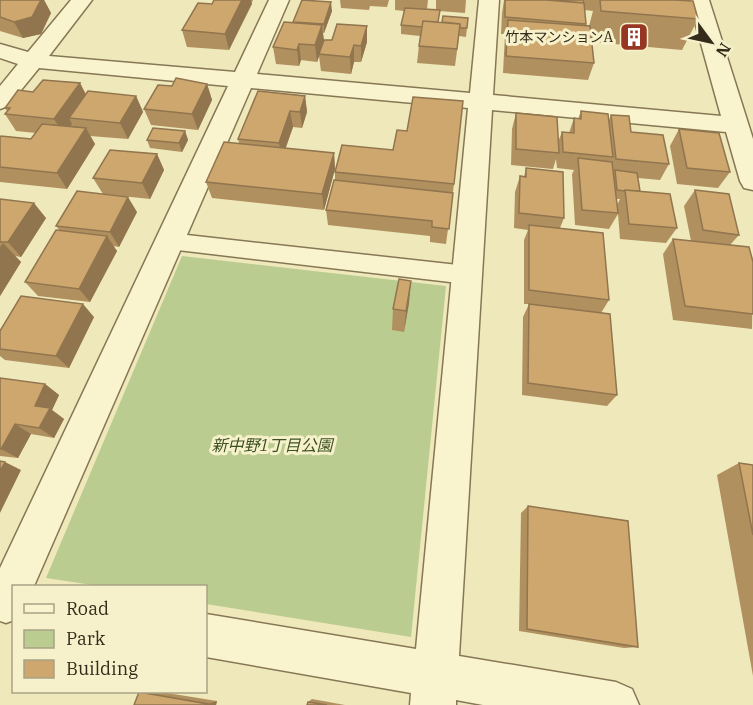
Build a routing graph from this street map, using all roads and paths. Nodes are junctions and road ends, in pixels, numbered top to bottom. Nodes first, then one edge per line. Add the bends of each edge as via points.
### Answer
1 (82, 0) edge
2 (279, 0) edge
3 (489, 0) edge
4 (699, 0) edge
5 (0, 51) edge
6 (33, 61) junction
7 (242, 80) junction
8 (0, 101) edge
9 (480, 101) junction
10 (736, 125) junction
11 (753, 181) edge
12 (169, 241) junction
13 (467, 275) junction
14 (14, 585) edge
15 (207, 636) edge
16 (434, 690) edge
17 (616, 705) edge

1 - 6 street
2 - 7 street
3 - 9 street
4 - 10 street
5 - 6 street
6 - 7 street
6 - 8 street
7 - 9 street
7 - 12 street
9 - 10 street
9 - 13 street
10 - 11 street
12 - 13 lane
12 - 14 street
13 - 16 street
15 - 16 street
16 - 17 street

